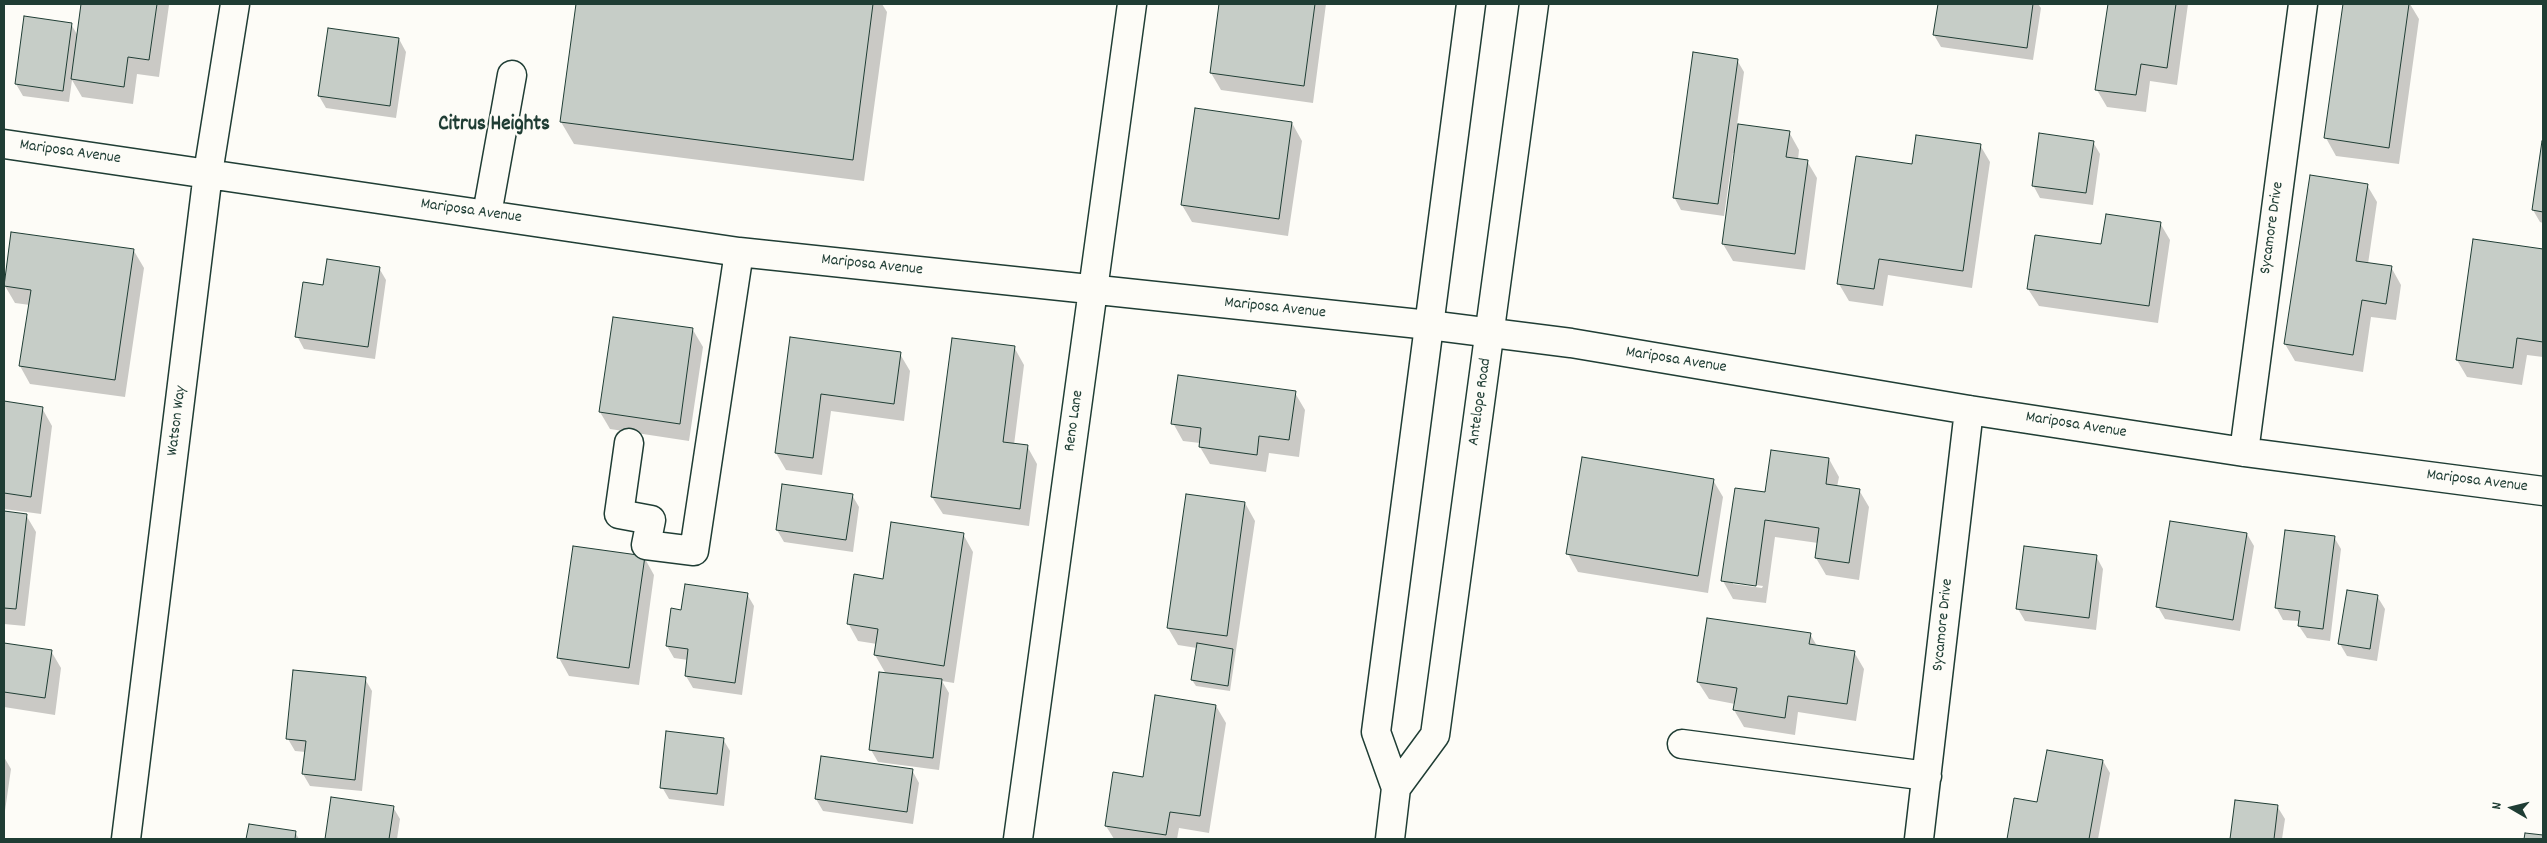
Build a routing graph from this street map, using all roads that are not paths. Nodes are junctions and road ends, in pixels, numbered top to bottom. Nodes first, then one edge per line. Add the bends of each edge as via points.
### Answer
1 (235, 4) edge
2 (1132, 4) edge
3 (1471, 4) edge
4 (1534, 4) edge
5 (2303, 4) edge
6 (512, 75) dead end
7 (4, 144) edge
8 (208, 173) junction
9 (487, 214) junction
10 (739, 252) junction
11 (1093, 289) junction
12 (1429, 325) junction
13 (1490, 334) junction
14 (1969, 410) junction
15 (629, 443) dead end
16 (2244, 452) junction
17 (2543, 491) edge
18 (1682, 744) dead end
19 (1927, 776) junction
20 (1396, 788) junction
21 (126, 839) edge
22 (1018, 839) edge
23 (1390, 839) edge
24 (1919, 839) edge

1 - 8 street, Watson Way
2 - 11 street, Reno Lane
3 - 12 street
4 - 13 street, Antelope Road
5 - 16 street, Sycamore Drive
6 - 9 street
7 - 8 street, Mariposa Avenue
8 - 9 street, Mariposa Avenue
8 - 21 street, Watson Way
9 - 10 street, Mariposa Avenue
10 - 11 street, Mariposa Avenue
10 - 15 street via 694,551 646,545 651,520 619,514
11 - 12 street, Mariposa Avenue
11 - 22 street, Reno Lane
12 - 13 street, Mariposa Avenue
12 - 20 street via 1376,732
13 - 14 street, Mariposa Avenue via 1571,343
13 - 20 street, Antelope Road via 1436,735
14 - 16 street, Mariposa Avenue
14 - 19 street, Sycamore Drive
16 - 17 street, Mariposa Avenue
18 - 19 street
19 - 24 street, Sycamore Drive
20 - 23 street

